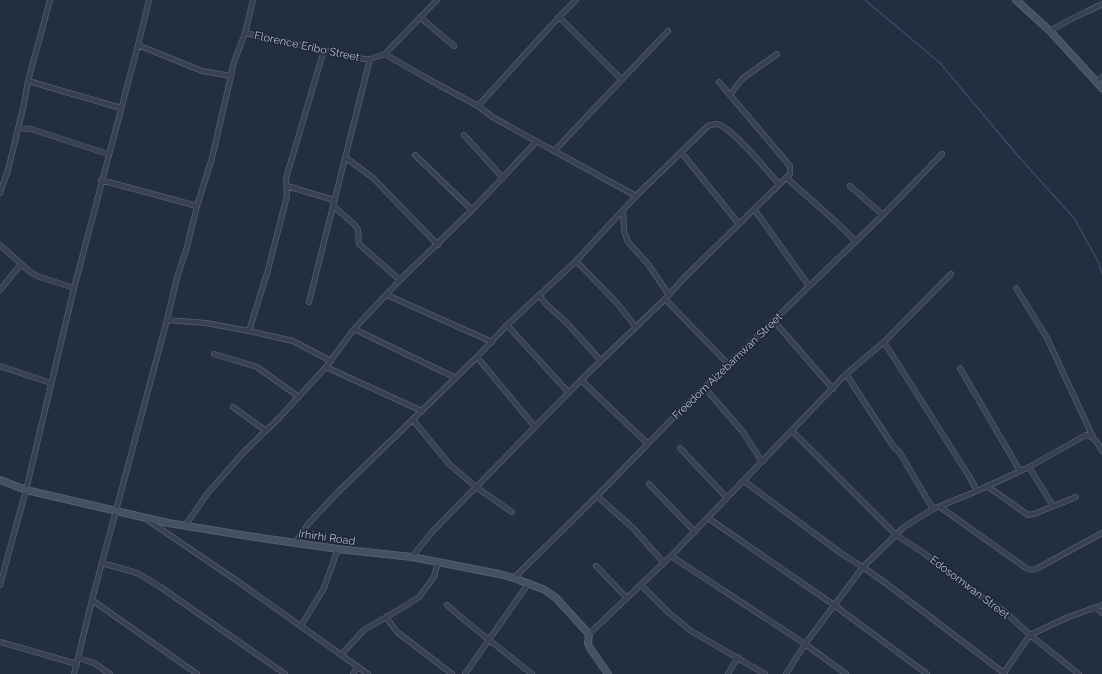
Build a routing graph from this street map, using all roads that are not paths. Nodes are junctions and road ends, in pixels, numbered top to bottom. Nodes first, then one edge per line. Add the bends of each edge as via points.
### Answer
1 (50, 0) edge
2 (149, 0) edge
3 (253, 0) edge
4 (437, 0) edge
5 (576, 0) edge
6 (1016, 0) edge
7 (1102, 4) edge
8 (420, 17) junction
9 (559, 17) junction
10 (668, 31) dead end
11 (1050, 31) junction
12 (245, 33) junction
13 (138, 45) junction
14 (454, 46) dead end
15 (324, 50) junction
16 (385, 54) junction
17 (777, 54) dead end
18 (370, 59) junction
19 (231, 76) junction
20 (1102, 77) edge
21 (621, 79) junction
22 (28, 81) junction
23 (719, 82) dead end
24 (1096, 82) junction
25 (1102, 88) edge
26 (730, 95) junction
27 (478, 106) junction
28 (121, 108) junction
29 (18, 128) junction
30 (464, 135) dead end
31 (536, 142) junction
32 (554, 151) junction
33 (681, 152) junction
34 (108, 154) junction
35 (942, 154) dead end
36 (415, 155) dead end
37 (345, 157) junction
38 (503, 178) junction
39 (786, 178) junction
40 (102, 180) junction
41 (779, 184) junction
42 (287, 186) junction
43 (850, 186) dead end
44 (0, 193) edge
45 (636, 196) junction
46 (334, 200) junction
47 (197, 206) junction
48 (333, 206) junction
49 (754, 209) junction
50 (472, 210) junction
51 (623, 210) junction
52 (883, 215) junction
53 (739, 224) junction
54 (855, 241) junction
55 (0, 244) edge
56 (438, 245) junction
57 (576, 261) junction
58 (21, 264) junction
59 (951, 274) dead end
60 (400, 280) junction
61 (809, 286) junction
62 (74, 288) junction
63 (1016, 288) dead end
64 (0, 290) edge
65 (387, 295) junction
66 (539, 295) junction
67 (667, 297) junction
68 (309, 302) dead end
69 (167, 320) junction
70 (774, 321) junction
71 (507, 325) junction
72 (636, 327) junction
73 (354, 329) junction
74 (249, 331) junction
75 (492, 342) junction
76 (884, 342) junction
77 (214, 354) dead end
78 (477, 357) junction
79 (331, 361) junction
80 (601, 361) junction
81 (728, 364) junction
82 (0, 366) edge
83 (326, 367) junction
84 (960, 368) dead end
85 (846, 374) junction
86 (456, 378) junction
87 (580, 380) junction
88 (51, 383) junction
89 (705, 388) junction
90 (833, 389) junction
91 (569, 393) junction
92 (299, 398) junction
93 (233, 407) dead end
94 (422, 411) junction
95 (413, 420) junction
96 (535, 427) junction
97 (266, 431) junction
98 (792, 431) junction
99 (1092, 436) junction
100 (648, 444) junction
101 (680, 448) dead end
102 (1102, 451) edge
103 (762, 462) junction
104 (1029, 467) junction
105 (1020, 471) junction
106 (0, 480) edge
107 (744, 481) junction
108 (649, 484) dead end
109 (987, 486) junction
110 (476, 487) junction
111 (26, 490) junction
112 (977, 491) junction
113 (597, 496) junction
114 (1076, 497) dead end
115 (727, 498) junction
116 (940, 506) junction
117 (1053, 506) junction
118 (933, 509) junction
119 (116, 511) junction
120 (512, 512) dead end
121 (144, 518) junction
122 (708, 518) junction
123 (185, 526) junction
124 (695, 532) junction
125 (1102, 532) edge
126 (896, 535) junction
127 (295, 543) junction
128 (338, 549) junction
129 (671, 556) junction
130 (412, 557) junction
131 (438, 561) junction
132 (102, 563) junction
133 (664, 563) junction
134 (596, 566) dead end
135 (863, 567) junction
136 (514, 578) junction
137 (528, 584) junction
138 (0, 585) edge
139 (641, 585) junction
140 (627, 598) junction
141 (92, 600) junction
142 (447, 605) dead end
143 (834, 605) junction
144 (1102, 605) edge
145 (1096, 608) junction
146 (1102, 613) edge
147 (386, 617) junction
148 (301, 626) junction
149 (589, 634) junction
150 (1030, 635) junction
151 (489, 639) junction
152 (0, 642) edge
153 (805, 644) junction
154 (341, 655) junction
155 (78, 658) junction
156 (738, 658) junction
157 (77, 664) junction
158 (358, 667) junction
159 (74, 674) edge
160 (110, 674) edge
161 (197, 674) edge
162 (285, 674) edge
163 (353, 674) edge
164 (368, 674) edge
165 (452, 674) edge
166 (465, 674) edge
167 (532, 674) edge
168 (608, 674) edge
169 (728, 674) edge
170 (765, 674) edge
171 (786, 674) edge
172 (846, 674) edge
173 (927, 674) edge
174 (1004, 674) edge
175 (1079, 674) edge

1 - 22 street
2 - 13 street
3 - 12 street
4 - 8 street
5 - 9 street
6 - 11 street
7 - 11 street
8 - 14 street
8 - 16 street
9 - 21 street
9 - 27 street
10 - 21 street
11 - 24 street
12 - 15 street, Florence Eribo Street
12 - 19 street
13 - 19 street via 202,71
13 - 28 street
15 - 18 street, Florence Eribo Street
15 - 42 street via 290,161
16 - 18 street
16 - 27 street
17 - 26 street via 742,79
18 - 37 street
19 - 47 street via 212,158
20 - 24 street
21 - 32 street
22 - 28 street
22 - 29 street
23 - 26 street
24 - 25 street
26 - 39 street via 790,166 791,172
27 - 31 street
28 - 34 street
29 - 34 street via 31,129
29 - 44 street
30 - 38 street
31 - 32 street
31 - 38 street
32 - 45 street
33 - 41 street via 708,126 718,125 732,134
33 - 45 street
33 - 53 street
34 - 40 street
35 - 52 street, Freedom Aizebamwan Street
36 - 50 street
37 - 46 street
37 - 56 street via 373,178
38 - 50 street
39 - 41 street
39 - 54 street
40 - 47 street
40 - 62 street
41 - 49 street
42 - 46 street
42 - 74 street via 287,196 268,270
43 - 52 street
45 - 51 street
46 - 48 street
47 - 69 street
48 - 60 street via 356,225 359,244
48 - 68 street
49 - 53 street
49 - 61 street
50 - 56 street
51 - 57 street
51 - 67 street via 624,231 628,242 648,264
52 - 54 street, Freedom Aizebamwan Street
53 - 67 street
54 - 61 street, Freedom Aizebamwan Street
55 - 58 street
56 - 60 street
57 - 66 street
57 - 72 street via 616,302
58 - 62 street via 37,276
58 - 64 street
59 - 76 street
60 - 65 street
61 - 70 street, Freedom Aizebamwan Street
62 - 88 street
63 - 99 street via 1046,338
65 - 73 street
65 - 75 street
66 - 71 street
66 - 80 street
67 - 72 street
67 - 81 street
69 - 74 street via 206,323
69 - 119 street
70 - 81 street, Freedom Aizebamwan Street
70 - 90 street
71 - 75 street
71 - 91 street
72 - 80 street
73 - 79 street
73 - 86 street
74 - 79 street via 293,341
75 - 78 street
76 - 85 street
76 - 112 street
77 - 92 street via 257,367
78 - 86 street
78 - 96 street
79 - 83 street
80 - 87 street
81 - 89 street, Freedom Aizebamwan Street
82 - 88 street
83 - 92 street
83 - 94 street
84 - 105 street
85 - 90 street
85 - 118 street via 900,453
86 - 94 street
87 - 91 street
87 - 100 street
88 - 111 street
89 - 100 street, Freedom Aizebamwan Street
89 - 103 street via 743,432
90 - 98 street
91 - 96 street
92 - 97 street
93 - 97 street
94 - 95 street
95 - 110 street via 450,465
95 - 127 street via 338,492 309,523
96 - 110 street
97 - 123 street via 207,494
98 - 103 street
98 - 126 street, Edosomwan Street
99 - 102 street
99 - 104 street via 1086,435
100 - 113 street, Freedom Aizebamwan Street
101 - 115 street
103 - 107 street
104 - 105 street
104 - 117 street
105 - 109 street
106 - 111 street, Irhirhi Road
107 - 115 street
107 - 135 street
108 - 124 street
109 - 112 street
109 - 117 street via 1028,515
110 - 120 street
110 - 130 street via 432,532
111 - 119 street, Irhirhi Road
111 - 138 street
112 - 116 street
113 - 133 street via 633,528
113 - 136 street, Freedom Aizebamwan Street
114 - 117 street
115 - 122 street
116 - 118 street
116 - 125 street via 1032,570
118 - 126 street
119 - 121 street, Irhirhi Road
119 - 132 street
121 - 123 street, Irhirhi Road
121 - 148 street
122 - 124 street
122 - 143 street
123 - 127 street, Irhirhi Road
124 - 129 street
126 - 135 street
126 - 150 street, Edosomwan Street via 1004,611
127 - 128 street, Irhirhi Road
128 - 130 street, Irhirhi Road
128 - 148 street via 324,588
129 - 133 street
129 - 153 street
130 - 131 street, Irhirhi Road
131 - 136 street, Irhirhi Road
131 - 147 street via 434,577 419,597
132 - 141 street
132 - 162 street via 137,573 159,586
133 - 139 street
134 - 140 street
135 - 143 street
135 - 174 street
136 - 137 street, Irhirhi Road
137 - 149 street, Irhirhi Road via 545,590 556,598
137 - 151 street
139 - 140 street
139 - 156 street via 691,631
140 - 149 street
141 - 155 street
141 - 161 street
142 - 151 street
143 - 153 street
143 - 173 street
144 - 145 street
145 - 146 street
145 - 150 street via 1066,618
147 - 154 street via 364,630
147 - 165 street via 397,632
148 - 154 street
149 - 168 street, Irhirhi Road via 590,648
150 - 174 street
150 - 175 street, Edosomwan Street
151 - 166 street
151 - 167 street
152 - 157 street
153 - 171 street
153 - 172 street
154 - 158 street
155 - 157 street
155 - 160 street via 100,666
156 - 169 street
156 - 170 street
157 - 159 street
158 - 163 street
158 - 164 street

